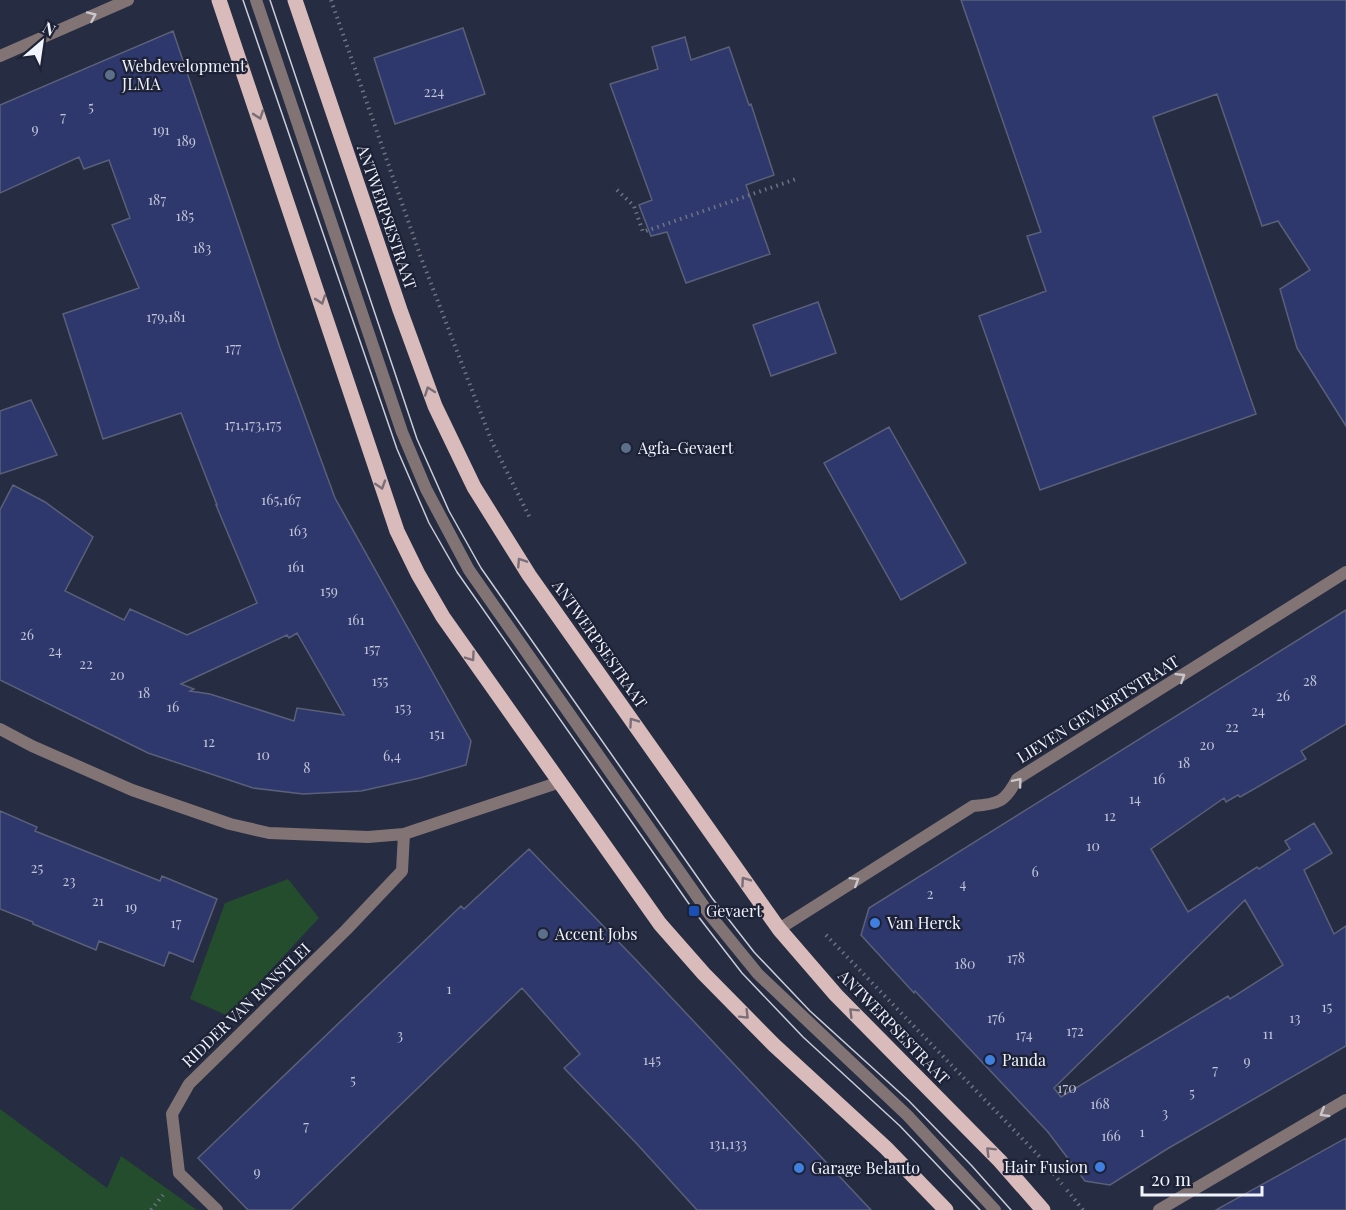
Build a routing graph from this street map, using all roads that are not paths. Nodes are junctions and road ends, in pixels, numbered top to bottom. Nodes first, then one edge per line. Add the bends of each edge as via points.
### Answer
1 (128, 0) edge
2 (219, 0) edge
3 (256, 0) edge
4 (295, 0) edge
5 (0, 56) edge
6 (1346, 572) edge
7 (0, 729) edge
8 (560, 782) junction
9 (404, 834) junction
10 (779, 929) junction
11 (1346, 1100) edge
12 (218, 1210) edge
13 (946, 1210) edge
14 (995, 1210) edge
15 (1042, 1210) edge
16 (1159, 1210) edge

5 -> 1 street
2 -> 8 main road via 397,531 443,617
3 - 14 street via 402,432 426,489 469,570 710,915 758,974 909,1116
10 -> 4 main road, ANTWERPSESTRAAT via 529,575 463,466 411,342
10 -> 6 street, LIEVEN GEVAERTSTRAAT via 973,806 991,804 1008,796 1017,779
7 - 9 street via 132,790 230,824 269,833 368,837
8 - 9 street
8 -> 13 main road via 660,924 704,974
9 - 12 street, RIDDER VAN RANSTLEI via 402,871 189,1084 172,1114 179,1173
15 -> 10 main road, ANTWERPSESTRAAT via 1000,1161 836,995
11 -> 16 street

